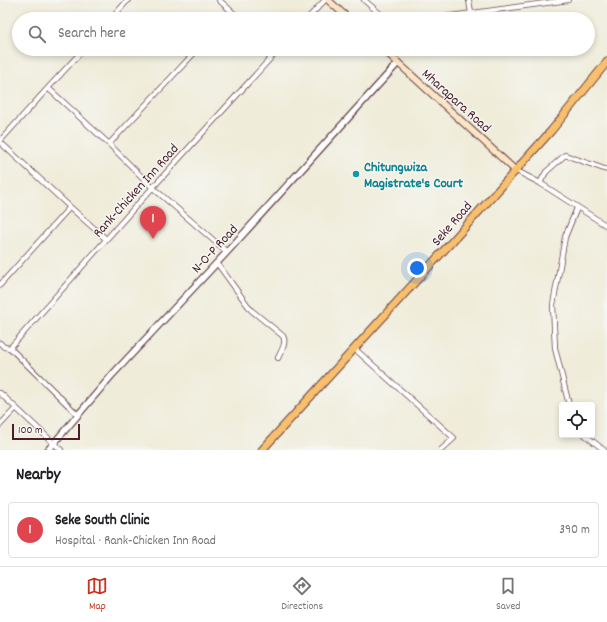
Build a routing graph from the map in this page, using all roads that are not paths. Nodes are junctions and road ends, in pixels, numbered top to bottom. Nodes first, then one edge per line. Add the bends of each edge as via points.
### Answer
1 (128, 0) edge
2 (219, 0) edge
3 (325, 0) edge
4 (328, 0) edge
5 (364, 0) edge
6 (469, 0) edge
7 (568, 0) edge
8 (117, 12) edge
9 (232, 12) edge
10 (314, 12) edge
11 (341, 12) edge
12 (378, 12) edge
13 (471, 12) edge
14 (485, 12) edge
15 (78, 56) edge
16 (191, 56) edge
17 (271, 56) edge
18 (390, 56) edge
19 (607, 62) edge
20 (398, 63) junction
21 (48, 88) junction
22 (0, 141) edge
23 (109, 144) junction
24 (515, 170) junction
25 (607, 170) edge
26 (540, 183) junction
27 (152, 187) junction
28 (70, 208) junction
29 (577, 208) junction
30 (607, 226) edge
31 (106, 239) junction
32 (228, 252) junction
33 (217, 263) junction
34 (0, 285) edge
35 (0, 343) edge
36 (4, 347) junction
37 (10, 348) junction
38 (355, 349) junction
39 (0, 351) edge
40 (278, 358) dead end
41 (0, 393) edge
42 (568, 402) edge
43 (16, 408) junction
44 (78, 415) junction
45 (0, 425) edge
46 (589, 438) edge
47 (54, 444) junction
48 (48, 450) edge
49 (61, 450) edge
50 (262, 450) edge
51 (441, 450) edge
52 (604, 450) edge

1 - 8 street
2 - 9 street
3 - 10 street
4 - 11 main road
5 - 12 street
6 - 13 street
7 - 14 street
15 - 21 street
16 - 23 street
17 - 27 street, Rank-Chicken Inn Road
18 - 20 main road, Mharapara Road
19 - 24 main road, Seke Road
20 - 24 main road, Mharapara Road
20 - 32 street, N-O-P Road
21 - 22 street
21 - 23 street
22 - 28 street
23 - 27 street
24 - 26 street
24 - 38 main road, Seke Road
25 - 26 street via 565,155 546,172
26 - 29 street
27 - 31 street, Rank-Chicken Inn Road
27 - 32 street
28 - 31 street
28 - 34 street
29 - 30 street
29 - 42 street via 565,237 553,305 555,348
31 - 37 street, Rank-Chicken Inn Road
32 - 33 street, N-O-P Road
33 - 40 street via 251,310 285,339
33 - 44 street, N-O-P Road
35 - 36 street
36 - 37 street
36 - 39 street
37 - 44 street
38 - 50 main road, Seke Road
38 - 51 street via 454,438
41 - 43 street
43 - 45 street
43 - 47 street
44 - 47 street, N-O-P Road
46 - 52 street
47 - 48 street, N-O-P Road
47 - 49 street

